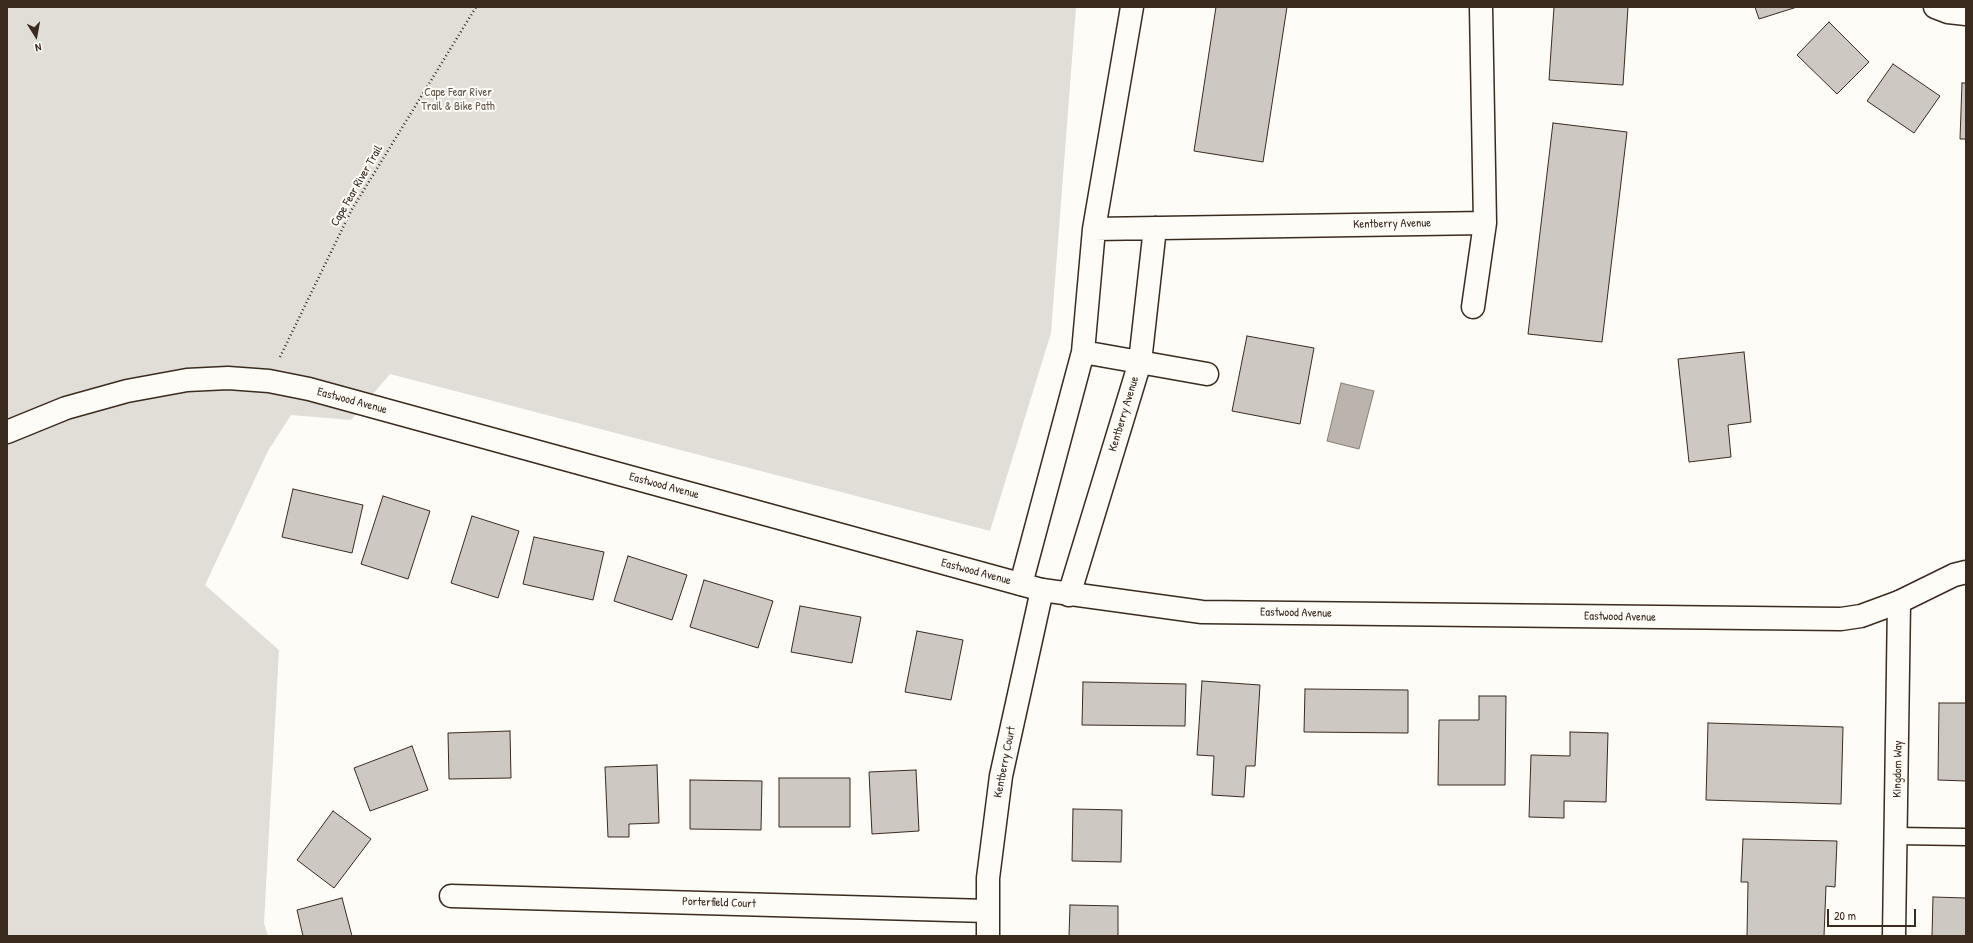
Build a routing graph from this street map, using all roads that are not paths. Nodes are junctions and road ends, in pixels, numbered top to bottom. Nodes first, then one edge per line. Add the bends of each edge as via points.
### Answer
1 (1132, 7) edge
2 (1482, 7) edge
3 (1935, 7) edge
4 (1966, 14) edge
5 (1485, 223) junction
6 (1155, 228) junction
7 (1094, 229) junction
8 (1473, 308) dead end
9 (1083, 352) junction
10 (1140, 362) junction
11 (1207, 374) dead end
12 (7, 432) edge
13 (1966, 572) edge
14 (1021, 584) junction
15 (1042, 590) junction
16 (1069, 595) junction
17 (1899, 602) junction
18 (1896, 836) junction
19 (1966, 838) edge
20 (451, 896) dead end
21 (988, 911) junction
22 (988, 936) edge
23 (1894, 936) edge

1 - 7 street
2 - 5 street
3 - 4 street via 1948,12
5 - 6 street, Kentberry Avenue
5 - 8 street
6 - 7 street, Kentberry Avenue
6 - 10 street, Kentberry Avenue
7 - 9 street
9 - 10 street
9 - 14 street
10 - 11 street
10 - 16 street, Kentberry Avenue
12 - 14 street, Eastwood Avenue via 66,408 187,380 228,378 269,381 309,389
13 - 17 street, Eastwood Avenue via 1954,575
14 - 15 street, Eastwood Avenue
15 - 16 street, Eastwood Avenue
15 - 21 street, Kentberry Court via 1001,776 988,878
16 - 17 street, Eastwood Avenue via 1202,612 1841,619 1861,616
17 - 18 street, Kingdom Way
18 - 19 lane
18 - 23 street, Kingdom Way
20 - 21 street, Porterfield Court
21 - 22 street, Kentberry Court

